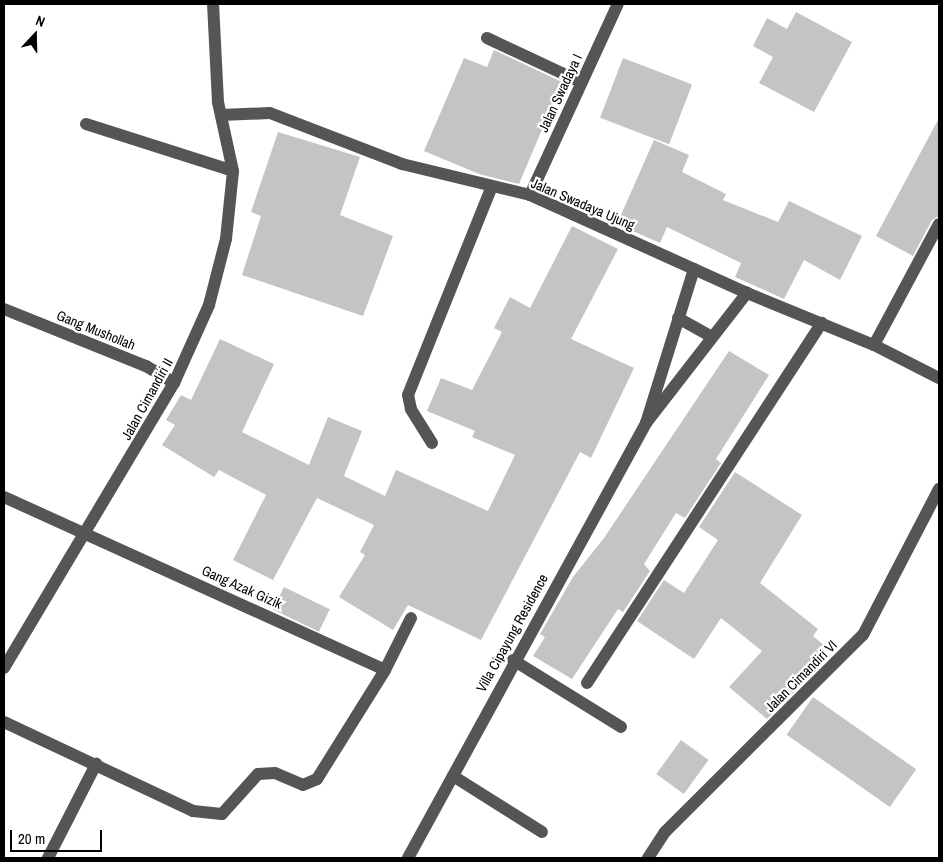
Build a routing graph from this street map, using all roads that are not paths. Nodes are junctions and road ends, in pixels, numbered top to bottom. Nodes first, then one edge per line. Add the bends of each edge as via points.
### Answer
1 (213, 4) edge
2 (618, 4) edge
3 (487, 38) dead end
4 (581, 82) junction
5 (222, 116) junction
6 (86, 124) dead end
7 (233, 172) junction
8 (492, 186) junction
9 (530, 195) junction
10 (939, 224) edge
11 (694, 269) junction
12 (747, 293) junction
13 (4, 309) edge
14 (678, 318) junction
15 (822, 323) junction
16 (712, 336) junction
17 (874, 345) junction
18 (939, 378) edge
19 (174, 383) junction
20 (646, 422) junction
21 (432, 444) dead end
22 (939, 489) edge
23 (4, 497) edge
24 (86, 535) junction
25 (411, 618) dead end
26 (513, 660) junction
27 (4, 668) edge
28 (385, 670) junction
29 (587, 683) dead end
30 (4, 722) edge
31 (621, 727) dead end
32 (96, 764) junction
33 (453, 776) junction
34 (542, 832) dead end
35 (48, 858) edge
36 (408, 858) edge
37 (648, 858) edge

1 - 5 street
2 - 4 street, Jalan Swadaya I
3 - 4 street
4 - 9 street, Jalan Swadaya I
5 - 7 street, Jalan Cimandiri II
5 - 8 street, Jalan Swadaya Ujung via 270,113 402,164
6 - 7 street
7 - 19 street, Jalan Cimandiri II via 226,239 211,296
8 - 9 street, Jalan Swadaya Ujung
8 - 21 street via 408,395 410,409
9 - 11 street, Jalan Swadaya Ujung
10 - 17 street
11 - 12 street, Jalan Swadaya Ujung
11 - 14 street, Villa Cipayung Residence
12 - 15 street, Jalan Swadaya Ujung
12 - 16 street, Villa Cipayung Residence
13 - 19 street, Gang Mushollah via 146,366
14 - 16 street
14 - 20 street, Villa Cipayung Residence
15 - 17 street, Jalan Swadaya Ujung
15 - 29 street
16 - 20 street, Villa Cipayung Residence
17 - 18 street, Jalan Swadaya Ujung
19 - 24 street, Jalan Cimandiri II
20 - 26 street, Villa Cipayung Residence
22 - 37 street, Jalan Cimandiri VI via 863,635 665,832
23 - 24 street, Gang Azak Gizik
24 - 27 street, Jalan Cimandiri II
24 - 28 street, Gang Azak Gizik
25 - 28 street
26 - 31 street
26 - 33 street, Villa Cipayung Residence
28 - 32 street via 317,778 303,785 275,773 258,774 222,814 192,811
30 - 32 street
32 - 35 street
33 - 34 street
33 - 36 street, Villa Cipayung Residence

